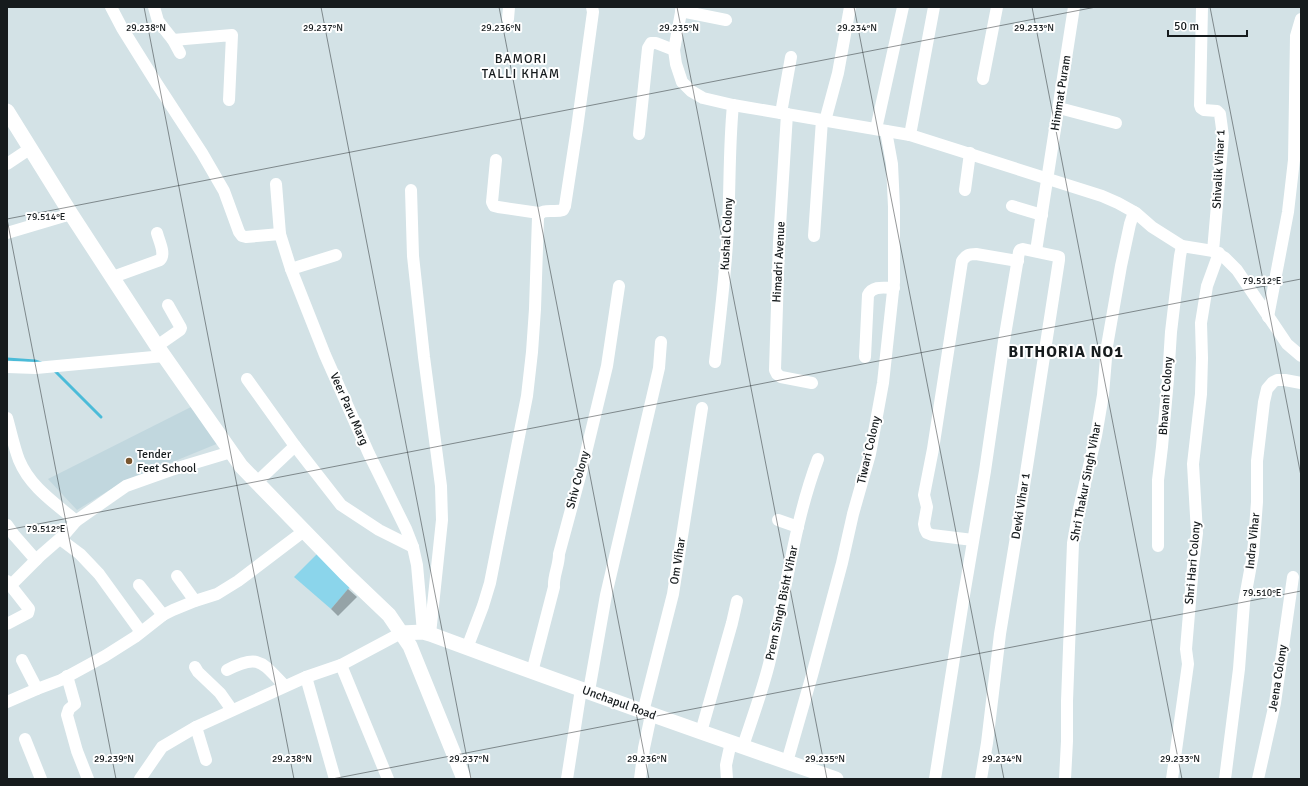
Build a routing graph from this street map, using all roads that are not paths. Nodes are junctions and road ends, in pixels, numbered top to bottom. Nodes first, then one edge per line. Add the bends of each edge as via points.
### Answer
1 (111, 7) edge
2 (154, 7) edge
3 (592, 7) edge
4 (850, 7) edge
5 (903, 7) edge
6 (934, 7) edge
7 (997, 7) edge
8 (1074, 7) edge
9 (1202, 7) edge
10 (681, 9) edge
11 (1301, 19) edge
12 (726, 20) dead end
13 (173, 40) junction
14 (674, 50) junction
15 (180, 52) dead end
16 (791, 57) dead end
17 (983, 79) dead end
18 (229, 100) dead end
19 (733, 105) junction
20 (1059, 108) junction
21 (7, 113) edge
22 (784, 113) junction
23 (823, 120) junction
24 (1116, 123) dead end
25 (881, 130) junction
26 (639, 134) dead end
27 (910, 134) junction
28 (31, 148) junction
29 (970, 153) junction
30 (496, 160) dead end
31 (7, 164) edge
32 (1048, 179) junction
33 (276, 184) dead end
34 (411, 190) dead end
35 (965, 190) dead end
36 (1012, 206) dead end
37 (1134, 212) junction
38 (539, 213) junction
39 (71, 214) junction
40 (1042, 215) junction
41 (7, 233) edge
42 (157, 233) dead end
43 (280, 234) junction
44 (814, 236) dead end
45 (1182, 246) junction
46 (1036, 251) junction
47 (1216, 252) junction
48 (336, 255) dead end
49 (1018, 261) junction
50 (291, 269) junction
51 (112, 277) junction
52 (619, 286) dead end
53 (894, 288) junction
54 (168, 305) dead end
55 (1268, 317) junction
56 (661, 342) dead end
57 (160, 351) junction
58 (865, 356) dead end
59 (1301, 356) edge
60 (715, 362) dead end
61 (7, 367) edge
62 (247, 379) dead end
63 (812, 383) dead end
64 (1301, 383) edge
65 (702, 408) dead end
66 (7, 418) edge
67 (295, 446) junction
68 (231, 452) junction
69 (818, 459) dead end
70 (257, 482) junction
71 (778, 520) dead end
72 (76, 521) junction
73 (7, 525) edge
74 (798, 527) junction
75 (304, 531) junction
76 (60, 539) junction
77 (973, 540) junction
78 (1158, 546) dead end
79 (413, 547) junction
80 (36, 560) junction
81 (177, 576) dead end
82 (1293, 577) dead end
83 (9, 583) edge
84 (139, 585) dead end
85 (195, 601) junction
86 (737, 601) dead end
87 (163, 616) junction
88 (7, 624) edge
89 (141, 632) junction
90 (402, 632) junction
91 (426, 633) junction
92 (467, 648) junction
93 (22, 660) dead end
94 (341, 665) junction
95 (195, 667) dead end
96 (227, 670) dead end
97 (532, 672) junction
98 (67, 676) junction
99 (306, 677) junction
100 (284, 686) junction
101 (37, 689) junction
102 (585, 690) junction
103 (7, 702) edge
104 (232, 710) junction
105 (647, 714) junction
106 (196, 727) junction
107 (701, 732) junction
108 (25, 739) dead end
109 (737, 744) junction
110 (206, 760) dead end
111 (787, 762) junction
112 (41, 779) edge
113 (88, 779) edge
114 (140, 779) edge
115 (335, 779) edge
116 (388, 779) edge
117 (464, 779) edge
118 (566, 779) edge
119 (640, 779) edge
120 (727, 779) edge
121 (836, 779) edge
122 (935, 779) edge
123 (981, 779) edge
124 (1065, 779) edge
125 (1172, 779) edge
126 (1225, 779) edge
127 (1258, 779) edge

1 - 43 street via 224,191 239,232 246,237
2 - 13 street via 158,21
3 - 38 street via 565,206 560,211
4 - 23 street via 838,73
5 - 25 street
6 - 27 street
7 - 17 street
8 - 20 street, Himmat Puram
9 - 47 street, Shivalik Vihar 1 via 1200,105 1204,110 1217,111 1220,114 1223,136
10 - 12 street
10 - 14 street
11 - 55 street via 1296,36 1294,160 1288,212
13 - 15 street
13 - 18 street via 232,35
14 - 19 street via 682,82 691,91 703,98
14 - 26 street via 656,43 651,43 648,48
16 - 22 street, Himadri Avenue
19 - 22 street
19 - 60 street, Kushal Colony via 726,263
20 - 24 street
20 - 32 street, Himmat Puram
21 - 28 street
22 - 23 street
22 - 63 street, Himadri Avenue via 775,370 781,377
23 - 25 street
23 - 44 street
25 - 27 street
25 - 53 street, Tiwari Colony via 892,164
27 - 29 street
28 - 31 street
28 - 39 street
29 - 32 street
29 - 35 street
30 - 38 street via 492,202 494,206
32 - 37 street via 1118,202
32 - 40 street, Himmat Puram
33 - 43 street, Veer Paru Marg
34 - 91 street via 413,256 441,486 442,520
36 - 40 street
37 - 45 street
37 - 124 street, Shri Thakur Singh Vihar via 1121,266 1096,436 1073,543
38 - 92 street via 535,309 527,396 490,583
39 - 41 street
39 - 51 street
40 - 46 street, Himmat Puram
42 - 51 street via 163,254 160,260
43 - 50 street, Veer Paru Marg
45 - 47 street
45 - 78 street, Bhavani Colony via 1158,480
46 - 49 street via 1020,250
46 - 123 street, Devki Vihar 1 via 1056,256 1059,260 1000,634
47 - 55 street via 1237,270
47 - 125 street, Shri Hari Colony via 1201,323 1202,394 1193,464 1198,533 1186,649 1188,664
48 - 50 street
49 - 77 street
49 - 77 street via 970,254 962,261 924,495 927,507 924,524 927,533 932,536
50 - 79 street, Veer Paru Marg via 325,355
51 - 57 street
52 - 97 street, Shiv Colony via 607,366 558,554 554,587
53 - 58 street via 874,288 868,295
53 - 111 street, Tiwari Colony via 883,383 870,454
54 - 57 street via 181,328
55 - 59 street via 1287,344
56 - 102 street via 659,368
57 - 61 street via 51,367
57 - 68 street
62 - 67 street
64 - 126 street, Indra Vihar via 1285,380 1273,382 1267,389 1264,402 1253,554 1244,603 1239,669
65 - 105 street, Om Vihar via 673,594
66 - 72 street via 19,460 26,474 45,496
67 - 70 street
67 - 79 street via 342,505 379,530
68 - 70 street
68 - 72 street via 126,486
69 - 74 street, Prem Singh Bisht Vihar via 808,485
70 - 75 street
71 - 74 street
72 - 76 street
73 - 80 street
74 - 109 street, Prem Singh Bisht Vihar via 769,664
75 - 85 street via 238,581 217,594
75 - 90 street via 389,615
76 - 80 street
76 - 89 street via 80,554 99,574
77 - 122 street
79 - 91 street, Veer Paru Marg
80 - 83 street
81 - 85 street
82 - 127 street, Jeena Colony via 1275,703
83 - 88 street via 29,611
84 - 87 street
85 - 87 street
86 - 107 street
87 - 89 street
89 - 98 street via 105,656
90 - 91 street, Unchapul Road
90 - 94 street
90 - 117 street
91 - 92 street, Unchapul Road
92 - 97 street, Unchapul Road
93 - 101 street
94 - 99 street
94 - 116 street
95 - 104 street
96 - 100 street via 250,661 257,662
97 - 102 street, Unchapul Road
98 - 101 street
98 - 113 street via 75,704 67,715
99 - 100 street
99 - 115 street
100 - 104 street
101 - 103 street
102 - 105 street, Unchapul Road
102 - 118 street
104 - 106 street
105 - 107 street, Unchapul Road
105 - 119 street, Om Vihar
106 - 110 street
106 - 114 street via 162,747
107 - 109 street, Unchapul Road
108 - 112 street
109 - 111 street, Unchapul Road
109 - 120 street, Prem Singh Bisht Vihar via 726,765
111 - 121 street, Unchapul Road

